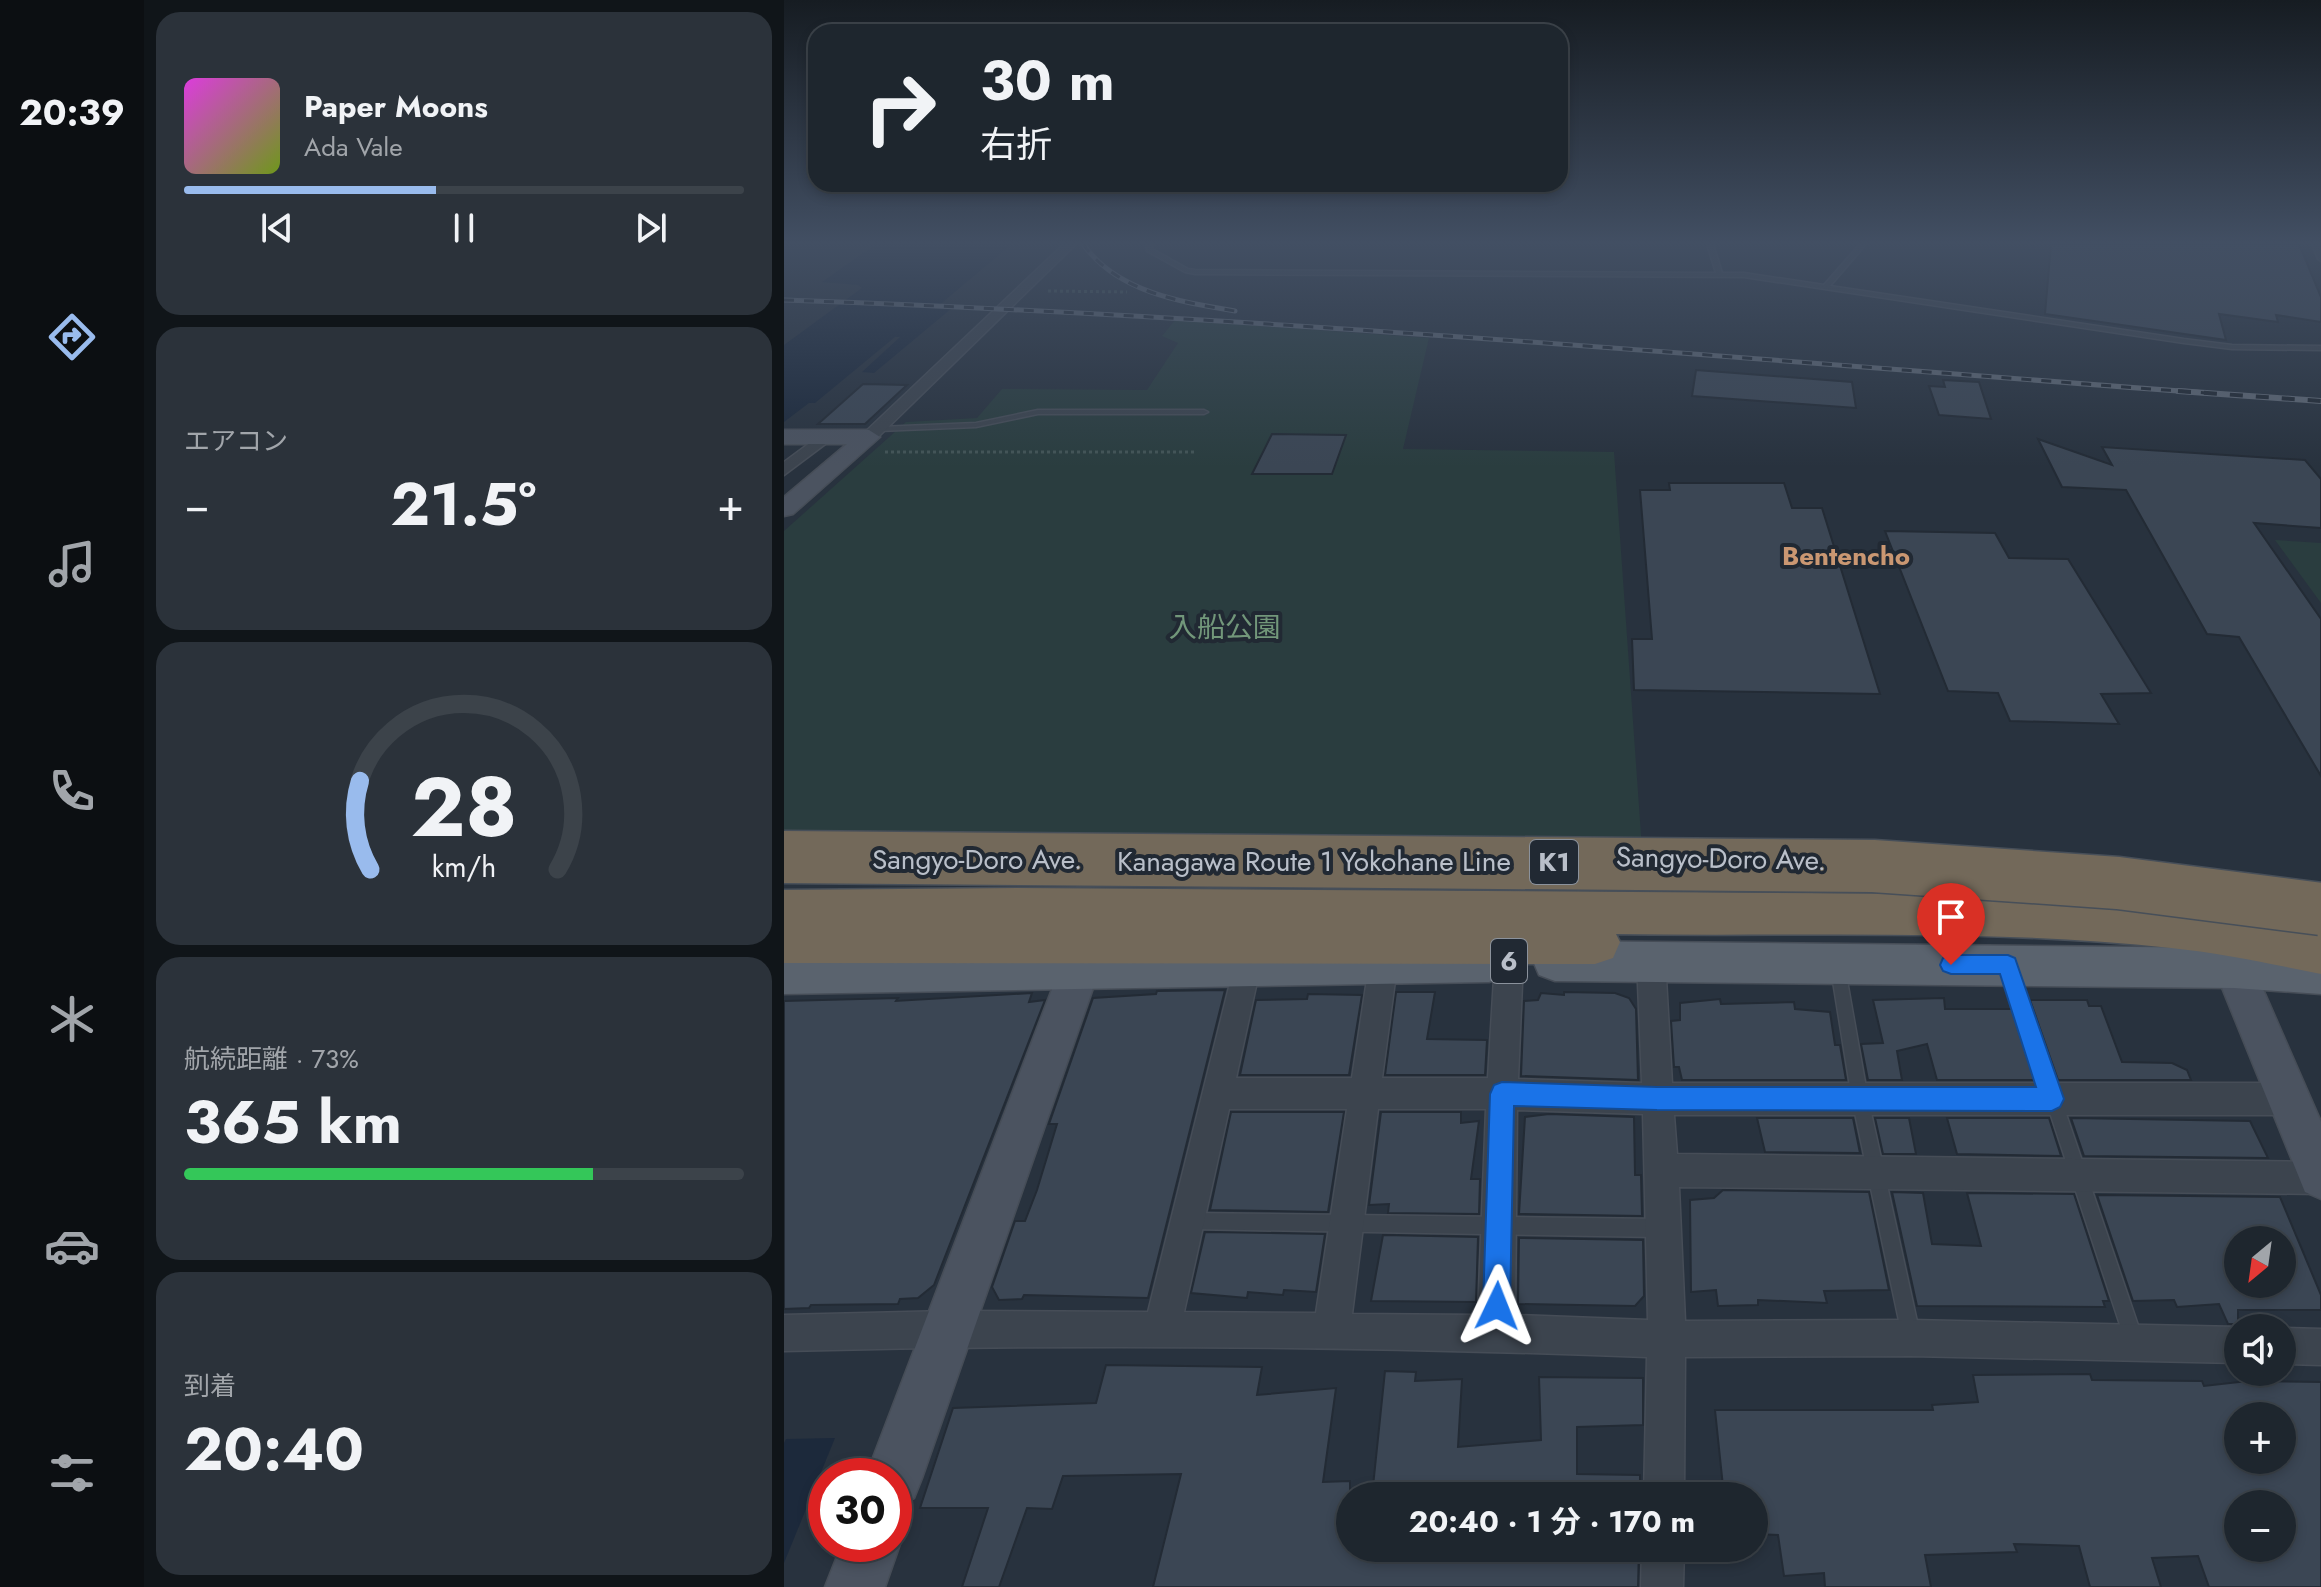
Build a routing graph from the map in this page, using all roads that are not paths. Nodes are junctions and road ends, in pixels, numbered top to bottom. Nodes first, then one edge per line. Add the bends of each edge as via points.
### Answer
1 (997, 318) edge
2 (2031, 318) edge
3 (2321, 348) edge
4 (1204, 412) dead end
5 (826, 436) junction
6 (784, 437) edge
7 (877, 439) junction
8 (784, 470) edge
9 (784, 509) edge
10 (784, 858) edge
11 (1897, 860) junction
12 (784, 880) edge
13 (2321, 888) edge
14 (1286, 896) junction
15 (2321, 909) edge
16 (784, 911) edge
17 (784, 941) edge
18 (2321, 953) edge
19 (1651, 960) junction
20 (1509, 961) junction
21 (1838, 964) junction
22 (2008, 965) junction
23 (1383, 966) junction
24 (1246, 968) junction
25 (2234, 968) junction
26 (1079, 971) junction
27 (784, 974) edge
28 (2321, 974) edge
29 (1363, 1092) junction
30 (1216, 1093) junction
31 (1502, 1094) junction
32 (1657, 1099) junction
33 (1860, 1099) junction
34 (2052, 1099) junction
35 (2289, 1099) junction
36 (1661, 1170) junction
37 (1876, 1172) junction
38 (2077, 1175) junction
39 (2321, 1177) edge
40 (1187, 1221) junction
41 (1346, 1224) junction
42 (1499, 1224) junction
43 (1663, 1229) junction
44 (948, 1329) junction
45 (1162, 1331) junction
46 (1331, 1332) junction
47 (784, 1333) edge
48 (1496, 1333) junction
49 (1911, 1338) junction
50 (1667, 1339) junction
51 (2135, 1343) junction
52 (2224, 1345) edge
53 (2296, 1346) edge
54 (2321, 1347) edge
55 (901, 1458) edge
56 (1664, 1482) edge
57 (864, 1562) edge
58 (1663, 1562) edge
59 (855, 1587) edge
60 (1662, 1587) edge

1 - 7 street
2 - 3 lane via 2196,343
4 - 7 lane via 1038,412
5 - 6 street
5 - 7 street
5 - 8 street
7 - 9 street
10 - 11 main road, Sangyo-Doro Ave.
10 - 15 highway, Kanagawa Route 1 Yokohane Line / K1, bridge via 1873,866 2118,883
11 - 13 main road, Sangyo-Doro Ave. via 2207,873
11 - 14 highway via 1824,877 1727,889
12 - 14 highway
14 - 16 highway
14 - 18 highway via 1766,914 1959,912 2114,919 2192,927
17 - 18 highway via 2023,941
19 - 20 main road, 6
19 - 21 main road, 6
19 - 32 street
20 - 23 main road, 6
20 - 31 street
21 - 22 main road, 6
21 - 33 lane
22 - 25 main road, 6
22 - 34 lane
23 - 24 main road, 6
23 - 29 street
24 - 26 main road, 6
24 - 30 street
25 - 28 main road, 6
25 - 35 street
26 - 27 main road, 6
26 - 44 street
29 - 30 street
29 - 31 street
29 - 41 street
30 - 40 street
31 - 32 street
31 - 42 street
32 - 33 street
32 - 36 street
33 - 34 street
33 - 37 lane
34 - 35 street
34 - 38 lane
35 - 39 street
36 - 37 street
36 - 43 street
37 - 38 street
37 - 49 lane
38 - 39 street
38 - 51 lane
40 - 41 lane
40 - 45 street
41 - 42 lane
41 - 46 street
42 - 43 lane
42 - 48 street
43 - 50 street
44 - 45 street
44 - 47 street
44 - 55 street
45 - 46 street
46 - 48 street
48 - 50 street
49 - 50 street
49 - 51 street
50 - 56 street
51 - 52 street
53 - 54 street
57 - 59 street
58 - 60 street

